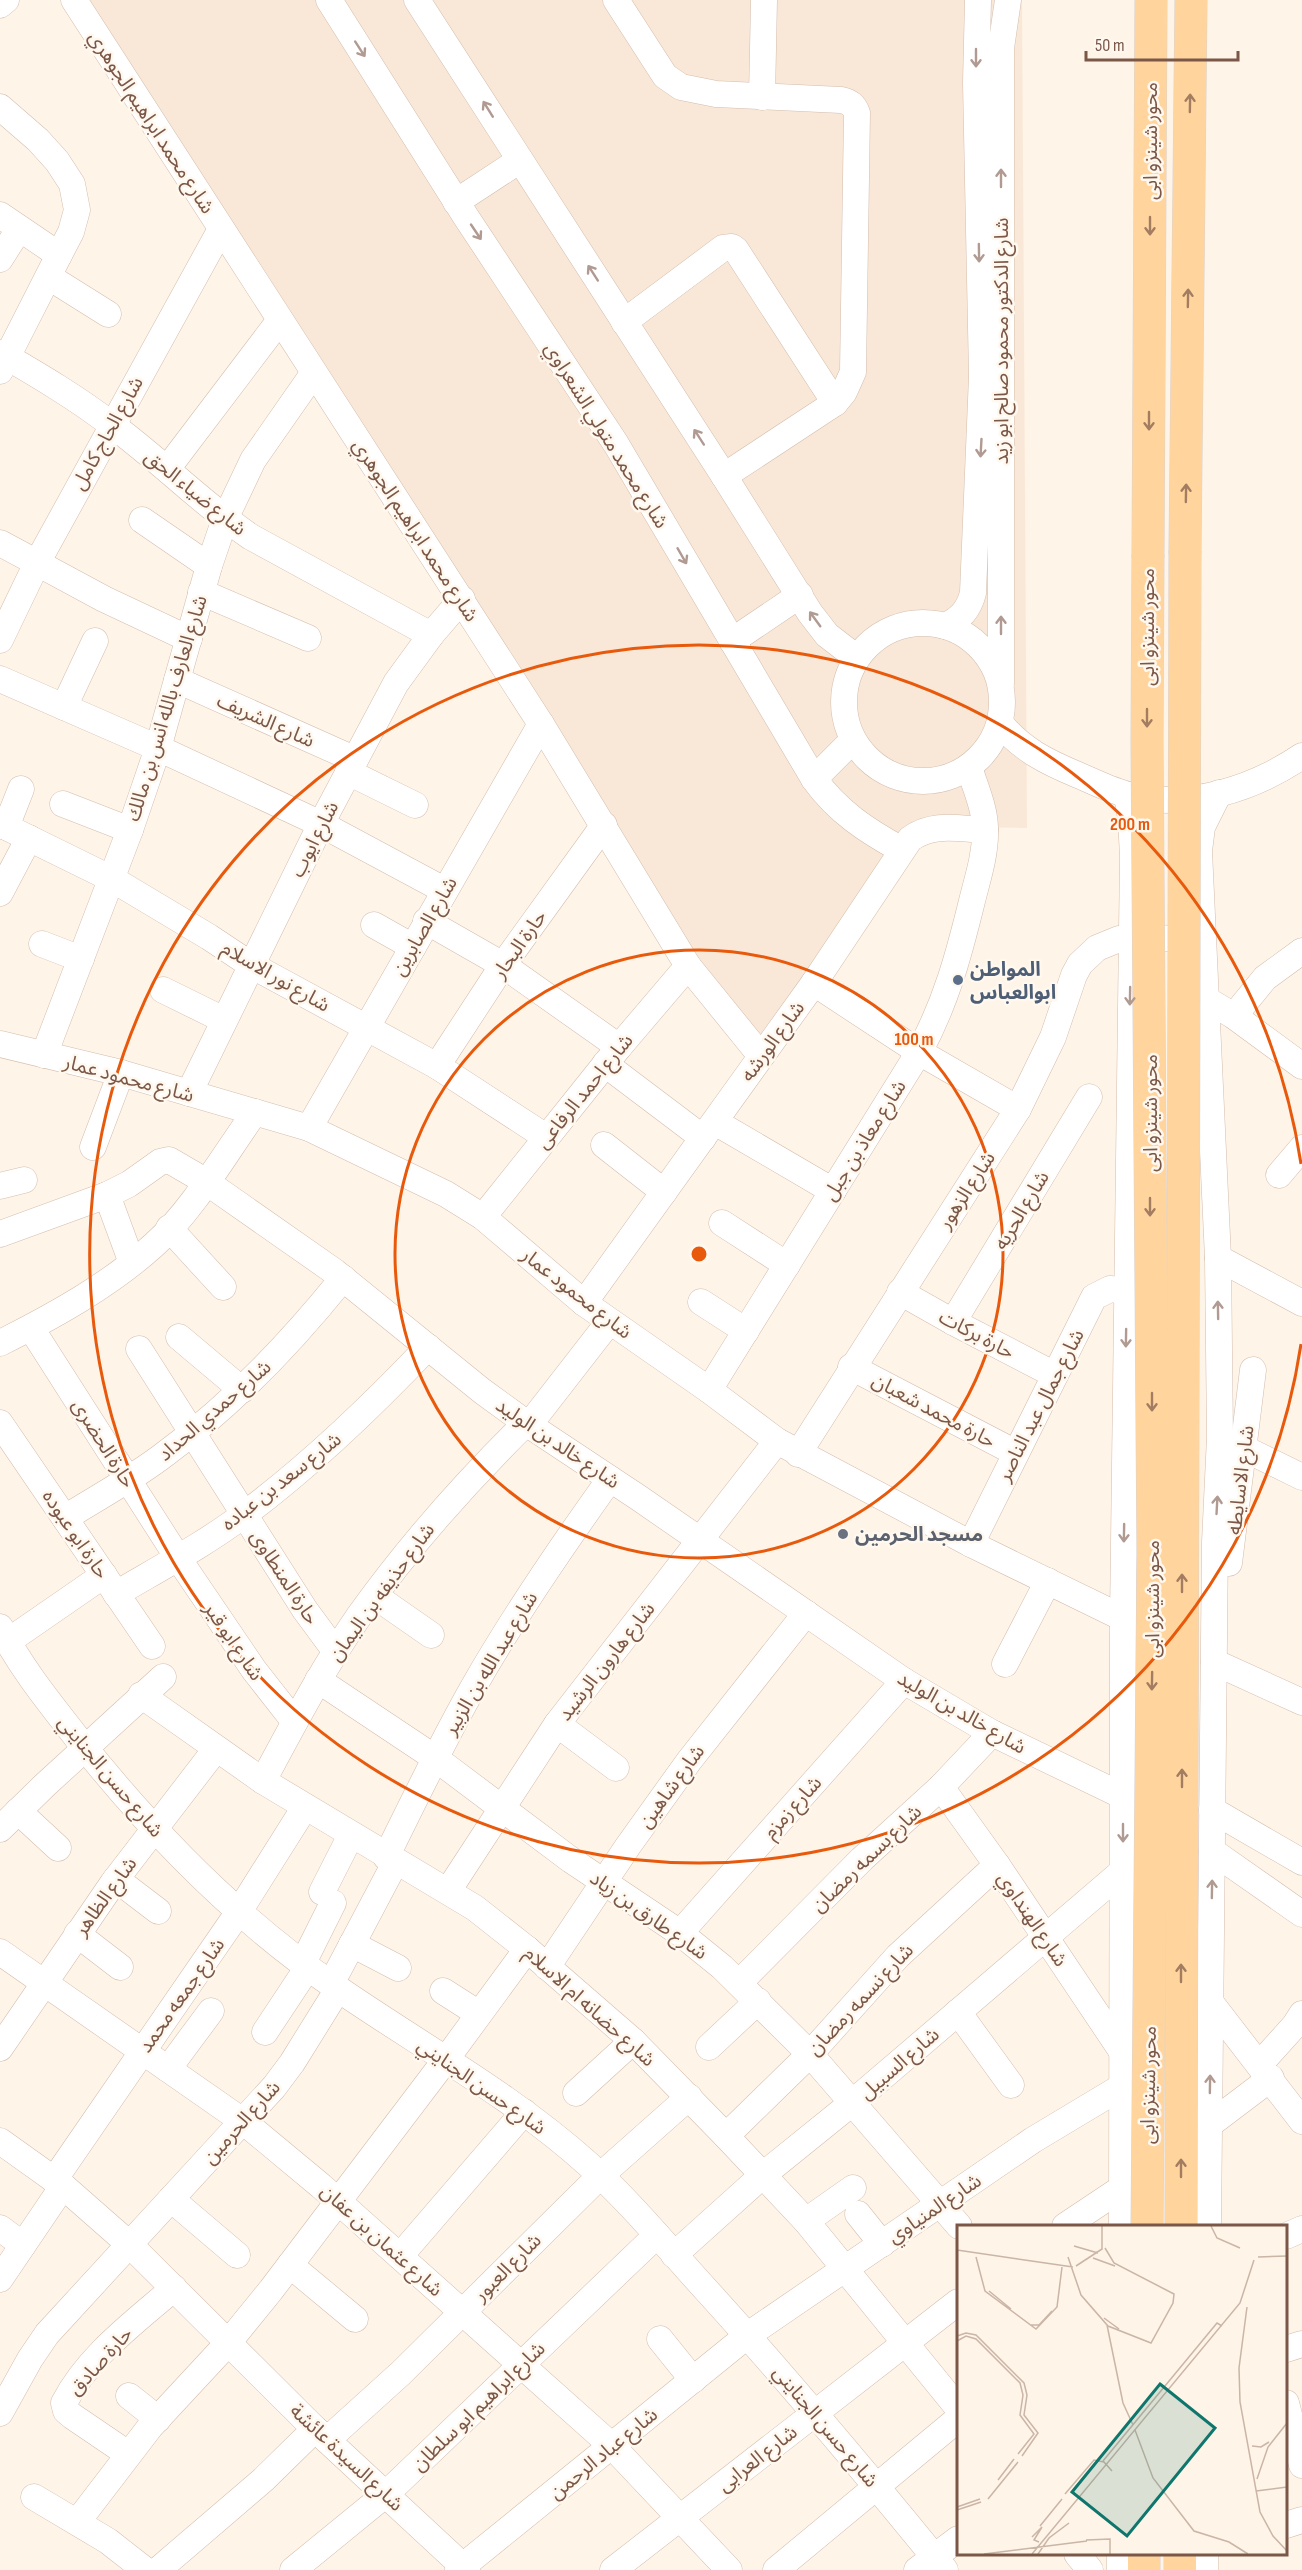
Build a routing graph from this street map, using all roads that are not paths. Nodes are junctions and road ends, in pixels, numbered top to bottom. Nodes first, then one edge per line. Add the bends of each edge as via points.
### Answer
1 (6, 0) edge
2 (74, 0) edge
3 (328, 0) edge
4 (417, 0) edge
5 (615, 0) edge
6 (764, 0) edge
7 (978, 0) edge
8 (1008, 0) edge
9 (1151, 0) edge
10 (1191, 0) edge
11 (0, 5) edge
12 (762, 97) junction
13 (0, 107) edge
14 (520, 160) junction
15 (456, 202) junction
16 (9, 222) edge
17 (221, 229) junction
18 (0, 259) edge
19 (54, 266) junction
20 (108, 314) dead end
21 (280, 320) junction
22 (624, 322) junction
23 (2, 360) edge
24 (313, 374) junction
25 (835, 403) junction
26 (112, 424) junction
27 (167, 469) junction
28 (724, 476) junction
29 (225, 519) junction
30 (142, 520) dead end
31 (0, 543) edge
32 (975, 549) junction
33 (1001, 550) junction
34 (37, 563) junction
35 (209, 566) junction
36 (201, 592) junction
37 (800, 596) junction
38 (462, 599) junction
39 (945, 626) junction
40 (431, 635) junction
41 (308, 638) dead end
42 (189, 639) junction
43 (0, 640) edge
44 (95, 641) dead end
45 (732, 641) junction
46 (857, 658) junction
47 (0, 679) edge
48 (177, 680) junction
49 (1001, 683) junction
50 (64, 707) junction
51 (1000, 723) junction
52 (541, 724) junction
53 (853, 740) junction
54 (158, 748) junction
55 (1302, 756) edge
56 (1047, 762) junction
57 (974, 763) junction
58 (351, 765) junction
59 (814, 779) junction
60 (21, 789) dead end
61 (1219, 794) junction
62 (1126, 795) junction
63 (63, 804) dead end
64 (415, 804) dead end
65 (321, 824) junction
66 (3, 825) edge
67 (604, 825) junction
68 (130, 830) junction
69 (986, 830) junction
70 (29, 838) junction
71 (902, 850) junction
72 (112, 879) junction
73 (444, 890) junction
74 (0, 893) edge
75 (426, 921) junction
76 (374, 926) dead end
77 (1131, 938) junction
78 (1201, 938) junction
79 (42, 944) dead end
80 (413, 947) junction
81 (1302, 951) edge
82 (81, 959) junction
83 (251, 965) junction
84 (503, 965) junction
85 (688, 966) junction
86 (814, 983) junction
87 (164, 990) dead end
88 (1207, 1000) junction
89 (1234, 1016) junction
90 (224, 1020) junction
91 (366, 1027) junction
92 (0, 1044) edge
93 (919, 1052) junction
94 (44, 1055) junction
95 (612, 1056) junction
96 (761, 1056) junction
97 (1301, 1064) edge
98 (437, 1066) junction
99 (122, 1073) junction
100 (189, 1093) junction
101 (1089, 1097) dead end
102 (1018, 1109) junction
103 (255, 1112) junction
104 (309, 1128) junction
105 (709, 1130) junction
106 (546, 1137) junction
107 (604, 1145) dead end
108 (93, 1147) dead end
109 (1302, 1148) edge
110 (1279, 1175) dead end
111 (206, 1182) junction
112 (833, 1191) junction
113 (664, 1192) junction
114 (107, 1195) junction
115 (483, 1217) junction
116 (722, 1223) dead end
117 (170, 1228) junction
118 (0, 1234) edge
119 (1218, 1258) junction
120 (132, 1263) junction
121 (787, 1264) junction
122 (343, 1278) junction
123 (223, 1287) dead end
124 (1126, 1291) junction
125 (900, 1292) junction
126 (701, 1302) dead end
127 (584, 1303) junction
128 (1302, 1303) edge
129 (609, 1322) junction
130 (953, 1322) junction
131 (31, 1328) junction
132 (746, 1331) junction
133 (179, 1337) dead end
134 (0, 1343) edge
135 (428, 1347) junction
136 (140, 1349) dead end
137 (851, 1367) junction
138 (1253, 1370) dead end
139 (1055, 1375) junction
140 (242, 1390) junction
141 (709, 1390) junction
142 (527, 1424) junction
143 (193, 1432) junction
144 (3, 1434) edge
145 (1220, 1437) junction
146 (1245, 1447) junction
147 (787, 1448) junction
148 (1016, 1453) junction
149 (1300, 1472) edge
150 (610, 1479) junction
151 (127, 1480) junction
152 (244, 1515) junction
153 (65, 1518) junction
154 (700, 1539) junction
155 (971, 1544) junction
156 (178, 1558) junction
157 (1048, 1581) junction
158 (110, 1584) junction
159 (1226, 1590) dead end
160 (375, 1596) junction
161 (806, 1613) junction
162 (1123, 1618) junction
163 (431, 1635) dead end
164 (152, 1646) dead end
165 (6, 1650) edge
166 (336, 1652) junction
167 (1214, 1662) junction
168 (1005, 1664) dead end
169 (163, 1677) dead end
170 (318, 1680) junction
171 (904, 1681) junction
172 (141, 1695) junction
173 (1302, 1702) edge
174 (294, 1721) junction
175 (557, 1724) junction
176 (992, 1733) junction
177 (85, 1748) junction
178 (216, 1749) junction
179 (435, 1758) junction
180 (616, 1768) dead end
181 (263, 1781) junction
182 (941, 1787) junction
183 (1123, 1797) junction
184 (305, 1807) junction
185 (503, 1807) junction
186 (1212, 1810) junction
187 (18, 1811) junction
188 (0, 1829) edge
189 (154, 1829) junction
190 (351, 1835) junction
191 (58, 1848) dead end
192 (1212, 1851) junction
193 (391, 1859) junction
194 (1302, 1862) edge
195 (997, 1865) junction
196 (1123, 1871) junction
197 (116, 1879) junction
198 (604, 1882) junction
199 (448, 1891) junction
200 (240, 1910) junction
201 (158, 1911) dead end
202 (1302, 1914) edge
203 (680, 1933) junction
204 (77, 1934) junction
205 (1045, 1936) junction
206 (352, 1944) junction
207 (526, 1949) junction
208 (0, 1952) edge
209 (305, 1965) junction
210 (120, 1967) dead end
211 (546, 1967) junction
212 (398, 1968) dead end
213 (44, 1983) junction
214 (739, 1983) junction
215 (334, 1987) junction
216 (443, 1991) dead end
217 (758, 2001) junction
218 (1211, 2003) junction
219 (211, 2011) dead end
220 (958, 2012) junction
221 (479, 2014) junction
222 (1302, 2014) edge
223 (265, 2032) dead end
224 (633, 2042) junction
225 (709, 2047) dead end
226 (0, 2048) edge
227 (142, 2050) junction
228 (1123, 2053) junction
229 (810, 2054) junction
230 (447, 2058) junction
231 (168, 2069) junction
232 (1265, 2071) junction
233 (1011, 2085) dead end
234 (1123, 2086) junction
235 (576, 2093) dead end
236 (689, 2097) junction
237 (852, 2103) junction
238 (524, 2112) junction
239 (1302, 2121) edge
240 (244, 2122) junction
241 (1209, 2125) junction
242 (726, 2136) junction
243 (0, 2141) edge
244 (763, 2175) junction
245 (600, 2176) junction
246 (58, 2183) junction
247 (1122, 2187) junction
248 (853, 2188) dead end
249 (171, 2199) junction
250 (337, 2201) junction
251 (939, 2204) junction
252 (858, 2214) dead end
253 (806, 2221) junction
254 (958, 2225) edge
255 (1066, 2225) edge
256 (1122, 2225) edge
257 (1147, 2225) edge
258 (1181, 2225) edge
259 (1208, 2225) edge
260 (0, 2228) edge
261 (1302, 2229) edge
262 (657, 2235) junction
263 (1287, 2236) edge
264 (129, 2244) junction
265 (882, 2244) junction
266 (24, 2245) junction
267 (237, 2255) dead end
268 (674, 2255) junction
269 (400, 2256) junction
270 (290, 2265) junction
271 (846, 2268) junction
272 (0, 2279) edge
273 (174, 2288) junction
274 (957, 2303) edge
275 (463, 2312) junction
276 (355, 2319) dead end
277 (748, 2335) junction
278 (660, 2339) dead end
279 (904, 2342) junction
280 (228, 2343) junction
281 (1302, 2344) edge
282 (1287, 2349) edge
283 (522, 2364) junction
284 (693, 2380) junction
285 (129, 2396) dead end
286 (1287, 2406) edge
287 (957, 2407) edge
288 (815, 2412) junction
289 (0, 2413) edge
290 (158, 2419) junction
291 (957, 2419) edge
292 (321, 2434) junction
293 (612, 2446) junction
294 (1300, 2452) edge
295 (128, 2454) junction
296 (877, 2486) junction
297 (386, 2494) junction
298 (34, 2497) dead end
299 (681, 2518) junction
300 (1302, 2520) edge
301 (78, 2521) junction
302 (1287, 2525) edge
303 (957, 2541) edge
304 (1079, 2555) edge
305 (716, 2566) edge
306 (932, 2566) edge
307 (144, 2569) edge
308 (462, 2569) edge
309 (294, 2570) edge
310 (613, 2570) edge
311 (776, 2570) edge
312 (1090, 2570) edge

1 - 11 street
2 - 17 street, شارع محمد ابراهيم الجوهري
3 -> 15 street, شارع محمد متولي الشعراوي
14 -> 4 street
5 - 12 street via 664,76 698,92
6 - 12 street
7 -> 32 street, شارع الدكتور محمود صالح ابو زيد via 982,376
33 -> 8 street, شارع الدكتور محمود صالح ابو زيد via 1001,48
9 -> 257 main road, محور شينزو ابى, bridge via 1147,752 1153,1556
258 -> 10 main road, محور شينزو ابى, bridge via 1185,551
12 - 25 street via 849,101 856,113 853,372
13 - 19 street via 38,140 72,184 76,210 71,231
14 - 15 street
22 -> 14 street
15 -> 45 street, شارع محمد متولي الشعراوي via 616,444
16 - 18 street
16 - 19 street
17 - 21 street, شارع محمد ابراهيم الجوهري
17 - 26 street, شارع الحاج كامل
19 - 20 street
19 - 23 street
21 - 24 street, شارع محمد ابراهيم الجوهري
21 - 27 street
22 - 25 street via 723,248 732,247
28 -> 22 street
23 - 26 street, شارع ضياء الحق
24 - 29 street, شارع العارف بالله انس بن مالك via 254,460
24 - 38 street, شارع محمد ابراهيم الجوهري
25 - 28 street
26 - 27 street, شارع ضياء الحق
26 - 34 street, شارع الحاج كامل
27 - 29 street, شارع ضياء الحق
28 - 37 street
29 - 35 street, شارع العارف بالله انس بن مالك
29 - 40 street, شارع ضياء الحق
30 - 35 street
31 - 34 street
32 - 33 street
32 - 39 street, شارع الدكتور محمود صالح ابو زيد via 971,602 961,617
49 -> 33 street, شارع الدكتور محمود صالح ابو زيد
34 - 42 street
34 - 43 street, شارع الحاج كامل
35 - 36 street, شارع العارف بالله انس بن مالك
36 - 41 street
36 - 42 street, شارع العارف بالله انس بن مالك
37 - 45 street
46 -> 37 street via 822,629
38 - 40 street, شارع ايوب
38 - 52 street, شارع محمد ابراهيم الجوهري
39 - 46 street via 903,625 877,638
39 - 49 street via 967,636 985,651
40 - 58 street, شارع ايوب via 396,683
42 - 48 street, شارع العارف بالله انس بن مالك
44 - 50 street
45 - 59 street, شارع محمد متولي الشعراوي
46 - 53 street via 844,699 844,713
47 - 50 street
48 - 54 street, شارع العارف بالله انس بن مالك
48 - 58 street, شارع الشريف
49 - 51 street
50 - 54 street
51 - 56 street via 1021,746
51 - 57 street
52 - 67 street, شارع محمد ابراهيم الجوهري
52 - 73 street, شارع الصابرين
53 - 57 street via 880,769 904,780 938,780
53 - 59 street
54 - 65 street
54 - 68 street, شارع العارف بالله انس بن مالك
55 - 61 street via 1265,777
56 - 57 street
56 - 62 street
57 - 69 street, شارع معاذ بن جبل
58 - 64 street, شارع الشريف
58 - 65 street, شارع ايوب
59 - 71 street, شارع محمد متولي الشعراوي via 853,821
60 - 66 street
61 - 62 street via 1162,800
61 - 78 street via 1199,838
62 - 77 street via 1133,856
63 - 68 street
65 - 73 street
65 - 83 street, شارع ايوب
66 - 70 street, شارع نور الاسلام
67 - 84 street, حارة البحار
67 - 85 street, شارع محمد ابراهيم الجوهري
68 - 72 street, شارع العارف بالله انس بن مالك
69 - 71 street, شارع الورشه via 933,828 921,831
69 - 93 street, شارع معاذ بن جبل via 983,859 954,974
70 - 72 street, شارع نور الاسلام
70 - 74 street
71 - 86 street, شارع الورشه
72 - 82 street, شارع العارف بالله انس بن مالك
72 - 83 street, شارع نور الاسلام
73 - 75 street, شارع الصابرين
75 - 80 street, شارع الصابرين
75 - 84 street
76 - 80 street
77 - 78 street, شارع الزهور
77 - 102 street, شارع الزهور via 1108,942 1080,964 1053,1037
77 -> 124 street
78 - 88 street
79 - 82 street
80 - 91 street, شارع الصابرين
81 - 89 street via 1265,978
82 - 94 street, شارع العارف بالله انس بن مالك
83 - 90 street, شارع ايوب
83 - 91 street, شارع نور الاسلام
84 - 95 street
84 - 98 street, حارة البحار
85 - 95 street, شارع احمد الرفاعى
85 - 96 street, شارع محمد ابراهيم الجوهري
86 - 93 street
86 - 96 street, شارع الورشه
87 - 90 street
88 - 89 street
88 - 119 street
89 - 97 street
90 - 100 street, شارع ايوب
91 - 98 street, شارع نور الاسلام
91 - 104 street, شارع الصابرين
92 - 94 street, شارع محمود عمار
93 - 102 street
93 - 112 street, شارع معاذ بن جبل
94 - 99 street, شارع محمود عمار
95 - 105 street
95 - 106 street, شارع احمد الرفاعى
96 - 105 street, شارع الورشه
98 - 106 street, شارع نور الاسلام
99 - 100 street, شارع محمود عمار
99 - 108 street
100 - 103 street, شارع محمود عمار
101 - 130 street, شارع الحريه
102 - 125 street, شارع الزهور
103 - 104 street, شارع محمود عمار
103 - 111 street
104 - 115 street, شارع محمود عمار via 446,1194
105 - 112 street
105 - 113 street, شارع الورشه
106 - 115 street, شارع احمد الرفاعى
107 - 113 street
109 - 110 street
111 - 114 street, شارع خالد بن الوليد via 169,1160
111 - 117 street
111 - 122 street, شارع خالد بن الوليد
112 - 121 street, شارع معاذ بن جبل
113 - 127 street, شارع الورشه
114 - 118 street, شارع خالد بن الوليد
114 - 120 street
115 - 127 street, شارع محمود عمار
116 - 121 street
117 - 120 street
117 - 123 street
119 - 128 street
145 -> 119 street
120 - 131 street
121 - 132 street, شارع معاذ بن جبل
122 - 135 street, شارع خالد بن الوليد
122 - 140 street, شارع حمدي الحداد via 310,1320
124 - 139 street, شارع جمال عبد الناصر via 1110,1289 1094,1297
124 -> 162 street
125 - 130 street, حارة بركات
125 - 137 street, شارع الزهور
126 - 132 street
127 - 129 street, شارع محمود عمار
129 - 141 street, شارع محمود عمار
129 - 142 street, شارع حذيفه بن اليمان
130 - 139 street, حارة بركات
131 - 134 street
131 - 151 street, حارة الحضرى
132 - 141 street, شارع معاذ بن جبل
133 - 140 street
135 - 142 street, شارع خالد بن الوليد
135 - 152 street, شارع سعد بن عباده via 343,1433
136 - 143 street, حارة المنطاوى
137 - 147 street, شارع الزهور
137 - 148 street, حارة محمد شعبان
138 - 146 street, شارع الاسايطه
139 - 148 street, شارع جمال عبد الناصر
140 - 143 street, شارع حمدي الحداد
141 - 147 street, شارع محمود عمار
142 - 150 street, شارع خالد بن الوليد
142 - 160 street, شارع حذيفه بن اليمان via 437,1515
143 - 151 street, شارع حمدي الحداد
143 - 152 street, حارة المنطاوى
144 - 153 street, حارة ابو عبوده
145 - 146 street
167 -> 145 street
146 - 149 street
146 - 159 street, شارع الاسايطه
147 - 154 street, شارع هارون الرشيد
147 - 155 street, شارع محمود عمار
148 - 155 street, شارع جمال عبد الناصر
150 - 154 street, شارع خالد بن الوليد
150 - 179 street, شارع عبد الله بن الزبير via 517,1615
151 - 153 street, شارع حمدي الحداد
151 - 156 street, حارة الحضرى
152 - 156 street, شارع سعد بن عباده
152 - 166 street, حارة المنطاوى
153 - 158 street, حارة ابو عبوده
154 - 161 street, شارع خالد بن الوليد
154 - 175 street, شارع هارون الرشيد
155 - 157 street, شارع محمود عمار
156 - 158 street, شارع سعد بن عباده
156 - 174 street, شارع ابو قير via 254,1670
157 - 162 street, شارع محمود عمار
157 - 168 street
158 - 164 street, حارة ابو عبوده
158 - 165 street, شارع سعد بن عباده
160 - 163 street
160 - 166 street, شارع حذيفه بن اليمان
161 - 171 street, شارع خالد بن الوليد
161 - 198 street, شارع شاهين via 689,1761
162 - 183 street
165 - 177 street, شارع حسن الجنايني
166 - 170 street, شارع حذيفه بن اليمان
167 - 173 street
167 - 186 street
169 - 172 street
170 - 174 street, شارع حذيفه بن اليمان
170 - 179 street, شارع طارق بن زياد
171 - 176 street, شارع خالد بن الوليد
171 - 203 street, شارع زمزم
172 - 177 street
172 - 178 street, شارع حضانه ام الاسلام
174 - 181 street, شارع حذيفه بن اليمان
175 - 180 street
175 - 185 street, شارع هارون الرشيد
176 - 182 street, شارع بسمه رمضان
176 - 183 street, شارع خالد بن الوليد
177 - 187 street
177 - 189 street, شارع حسن الجنايني
178 - 181 street, شارع حضانه ام الاسلام
178 - 189 street, شارع الظاهر
179 - 185 street, شارع طارق بن زياد
179 - 193 street, شارع عبد الله بن الزبير
181 - 184 street, شارع حضانه ام الاسلام
182 - 195 street, شارع الهنداوي
182 - 214 street, شارع بسمه رمضان via 862,1858
183 -> 196 street
184 - 190 street, شارع حضانه ام الاسلام
184 - 200 street, شارع جمعه محمد
185 - 198 street, شارع طارق بن زياد
185 - 199 street, شارع هارون الرشيد
186 - 192 street
186 - 194 street
187 - 188 street
187 - 191 street
189 - 197 street, شارع الظاهر
189 - 200 street, شارع حسن الجنايني
190 - 193 street, شارع حضانه ام الاسلام
190 - 209 street
192 - 202 street
218 -> 192 street
193 - 199 street, شارع حضانه ام الاسلام
193 - 206 street, شارع الحرمين
195 - 205 street, شارع الهنداوي
195 - 229 street, شارع نسمه رمضان via 898,1956
196 - 205 street, شارع السبيل
196 - 228 street
197 - 201 street
197 - 204 street, شارع الظاهر
198 - 203 street, شارع طارق بن زياد
198 - 211 street, شارع شاهين
199 - 207 street, شارع حضانه ام الاسلام
200 - 209 street, شارع حسن الجنايني
200 - 227 street, شارع جمعه محمد
203 - 214 street, شارع طارق بن زياد
204 - 210 street
204 - 213 street, شارع الظاهر
205 - 220 street, شارع السبيل
205 - 228 street, شارع الهنداوي
206 - 212 street
206 - 215 street, شارع الحرمين
207 - 211 street, شارع حضانه ام الاسلام
207 - 221 street
208 - 213 street, شارع عثمان بن عفان
209 - 215 street, شارع حسن الجنايني
209 - 223 street
211 - 224 street, شارع حضانه ام الاسلام
213 - 226 street, شارع الظاهر
213 - 227 street, شارع عثمان بن عفان
214 - 217 street, شارع طارق بن زياد
215 - 230 street, شارع حسن الجنايني
215 - 240 street, شارع الحرمين via 292,2063
216 - 221 street
217 - 225 street
217 - 229 street, شارع طارق بن زياد
218 - 232 street
241 -> 218 street
219 - 231 street
220 - 233 street
220 - 237 street, شارع السبيل
221 - 230 street
222 - 232 street
224 - 235 street
224 - 236 street, شارع حضانه ام الاسلام
227 - 231 street, شارع عثمان بن عفان
227 - 246 street, شارع جمعه محمد
228 - 234 street
229 - 237 street, شارع طارق بن زياد
229 - 242 street, شارع نسمه رمضان
230 - 238 street, شارع حسن الجنايني
230 - 250 street
231 - 240 street, شارع عثمان بن عفان
232 - 239 street
232 - 241 street
234 - 247 street
234 - 251 street, شارع المنياوي via 1033,2140
236 - 242 street, شارع حضانه ام الاسلام
236 - 245 street, شارع العبور
237 - 244 street, شارع السبيل
237 - 251 street, شارع طارق بن زياد
238 - 245 street, شارع حسن الجنايني
238 - 269 street
240 - 249 street, شارع الحرمين
240 - 250 street, شارع عثمان بن عفان
241 - 259 street
242 - 244 street, شارع حضانه ام الاسلام
243 - 246 street, شارع السيدة عائشة
244 - 253 street, شارع حضانه ام الاسلام
244 - 268 street, شارع السبيل
245 - 262 street, شارع حسن الجنايني
245 - 275 street, شارع العبور
246 - 264 street, شارع السيدة عائشة
246 - 266 street, شارع جمعه محمد
247 - 255 street
247 - 256 street
248 - 253 street
249 - 264 street, شارع الحرمين
249 - 267 street
250 - 269 street, شارع عثمان بن عفان
250 - 270 street
251 - 254 street, شارع طارق بن زياد
251 - 265 street, شارع المنياوي
252 - 265 street
253 - 271 street, شارع حضانه ام الاسلام
260 - 266 street
261 - 263 street
262 - 268 street, شارع حسن الجنايني
262 - 283 street, شارع ابراهيم ابو سلطان
264 - 273 street, شارع السيدة عائشة
264 - 289 street, شارع الحرمين via 47,2334
265 - 271 street, شارع المنياوي
266 - 272 street, شارع جمعه محمد
268 - 277 street, شارع حسن الجنايني
269 - 275 street, شارع عثمان بن عفان
270 - 276 street
270 - 280 street
271 - 277 street, شارع المنياوي
271 - 279 street, شارع حضانه ام الاسلام
273 - 280 street, شارع السيدة عائشة
273 - 295 street, حارة صادق via 106,2348 64,2403 72,2416
274 - 279 street, شارع العرابى
275 - 283 street, شارع عثمان بن عفان
275 - 292 street, شارع العبور
277 - 284 street, شارع عباد الرحمن
277 - 288 street, شارع حسن الجنايني
278 - 284 street
279 - 287 street, شارع حضانه ام الاسلام
279 - 288 street, شارع العرابى
280 - 290 street
280 - 292 street, شارع السيدة عائشة
281 - 282 street
283 - 293 street, شارع عثمان بن عفان
283 - 297 street, شارع ابراهيم ابو سلطان
284 - 293 street, شارع عباد الرحمن
285 - 290 street
286 - 294 street
288 - 296 street, شارع حسن الجنايني
288 - 299 street, شارع العرابى
290 - 295 street
291 - 296 street
292 - 297 street, شارع السيدة عائشة
292 - 307 street, شارع العبور
293 - 299 street, شارع عثمان بن عفان
293 - 308 street, شارع عباد الرحمن
295 - 301 street
296 - 306 street, شارع حسن الجنايني
296 - 311 street
297 - 308 street, شارع السيدة عائشة
297 - 309 street, شارع ابراهيم ابو سلطان
298 - 301 street
299 - 305 street, شارع عثمان بن عفان
299 - 310 street, شارع العرابى
300 - 302 street
301 - 307 street
303 - 306 street
304 - 312 street

